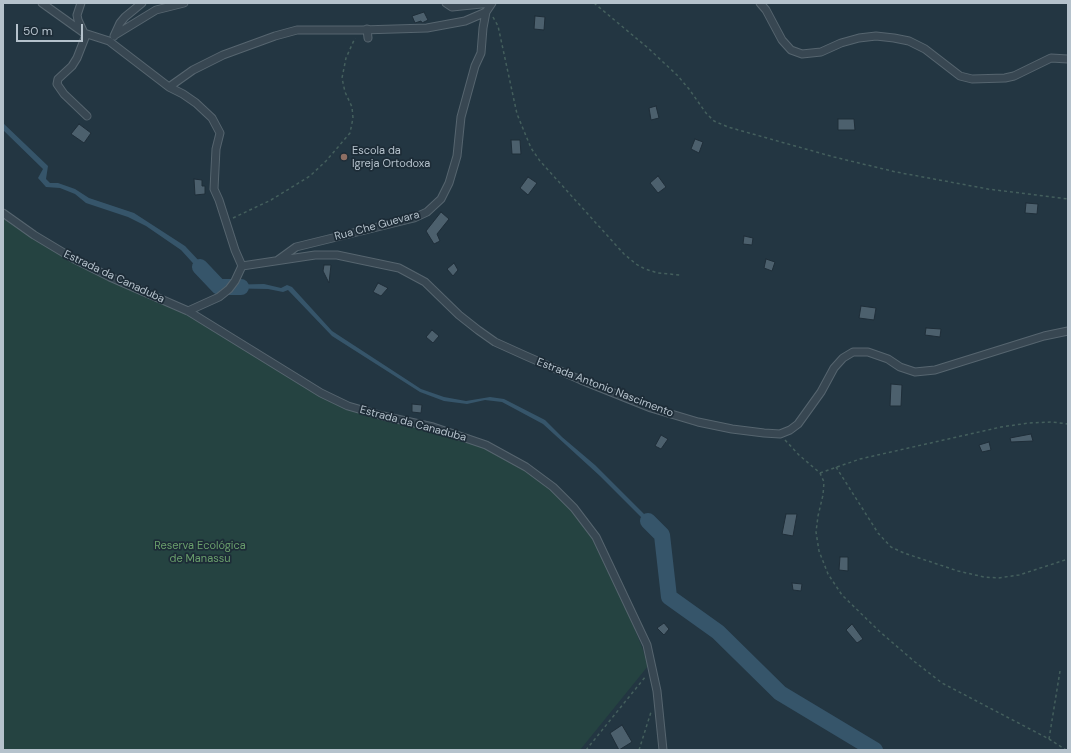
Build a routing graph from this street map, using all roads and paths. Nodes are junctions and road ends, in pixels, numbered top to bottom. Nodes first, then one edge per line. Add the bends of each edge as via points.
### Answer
1 (42, 3) edge
2 (81, 3) edge
3 (142, 3) edge
4 (184, 3) edge
5 (446, 3) edge
6 (491, 3) edge
7 (594, 3) edge
8 (760, 3) edge
9 (486, 12) junction
10 (365, 30) junction
11 (85, 34) junction
12 (115, 35) junction
13 (368, 38) dead end
14 (109, 41) junction
15 (1068, 59) edge
16 (169, 87) junction
17 (88, 116) dead end
18 (1068, 199) edge
19 (3, 213) edge
20 (225, 221) junction
21 (276, 261) junction
22 (242, 266) junction
23 (680, 274) dead end
24 (188, 311) junction
25 (1068, 331) edge
26 (1068, 424) edge
27 (780, 434) junction
28 (836, 467) junction
29 (820, 473) junction
30 (1068, 559) edge
31 (652, 668) junction
32 (1060, 671) dead end
33 (653, 706) dead end
34 (1049, 739) junction
35 (586, 750) edge
36 (640, 750) edge
37 (663, 750) edge
38 (1066, 750) edge

1 - 11 street
2 - 11 street via 77,15
3 - 12 street via 125,17
4 - 12 street via 156,10
5 - 6 street via 452,7
6 - 9 street, Rua Che Guevara
7 - 18 path via 666,63 706,113 728,127 890,171 988,189
8 - 15 street via 782,40 791,50 802,54 821,52 859,38 894,38 924,49 960,76 972,79 1005,78 1051,58
9 - 10 street via 465,21 427,28
9 - 21 street, Rua Che Guevara via 481,53 461,117 457,156 441,199 427,212 414,218 296,247
9 - 23 path via 493,17 498,26 517,114 540,161 636,264 645,270 658,273
10 - 13 street
10 - 16 street via 297,30 275,36 223,55
10 - 20 path via 357,33 346,58 342,78 352,107 350,133 310,176 271,200
11 - 14 street
11 - 17 street via 77,58 58,79 57,84
12 - 14 street
14 - 16 street
16 - 20 street via 196,103 212,118 220,133 216,149 214,189
19 - 24 street, Estrada da Canaduba via 74,259
20 - 22 street
21 - 22 street, Estrada Antonio Nascimento
21 - 27 street, Estrada Antonio Nascimento via 315,255 337,255 399,268 425,282 459,315 495,342 580,380 651,408 698,422 732,429
22 - 24 street via 229,289 219,297
24 - 31 street, Estrada da Canaduba via 322,393 348,406 433,427 486,444 526,467 553,487 574,508 596,537 647,645
25 - 27 street via 935,370 915,372 868,352 853,352 834,368 821,392 798,424
26 - 28 path via 1029,423 1001,427 888,452
27 - 29 path
28 - 29 path
28 - 30 path via 882,537 891,547 904,553 958,571 998,578 1019,575
29 - 34 path via 824,482 824,495 816,532 819,551 828,574 842,595 879,631 942,683
31 - 35 path
31 - 37 street, Estrada da Canaduba
32 - 34 path
33 - 36 path
34 - 38 path

